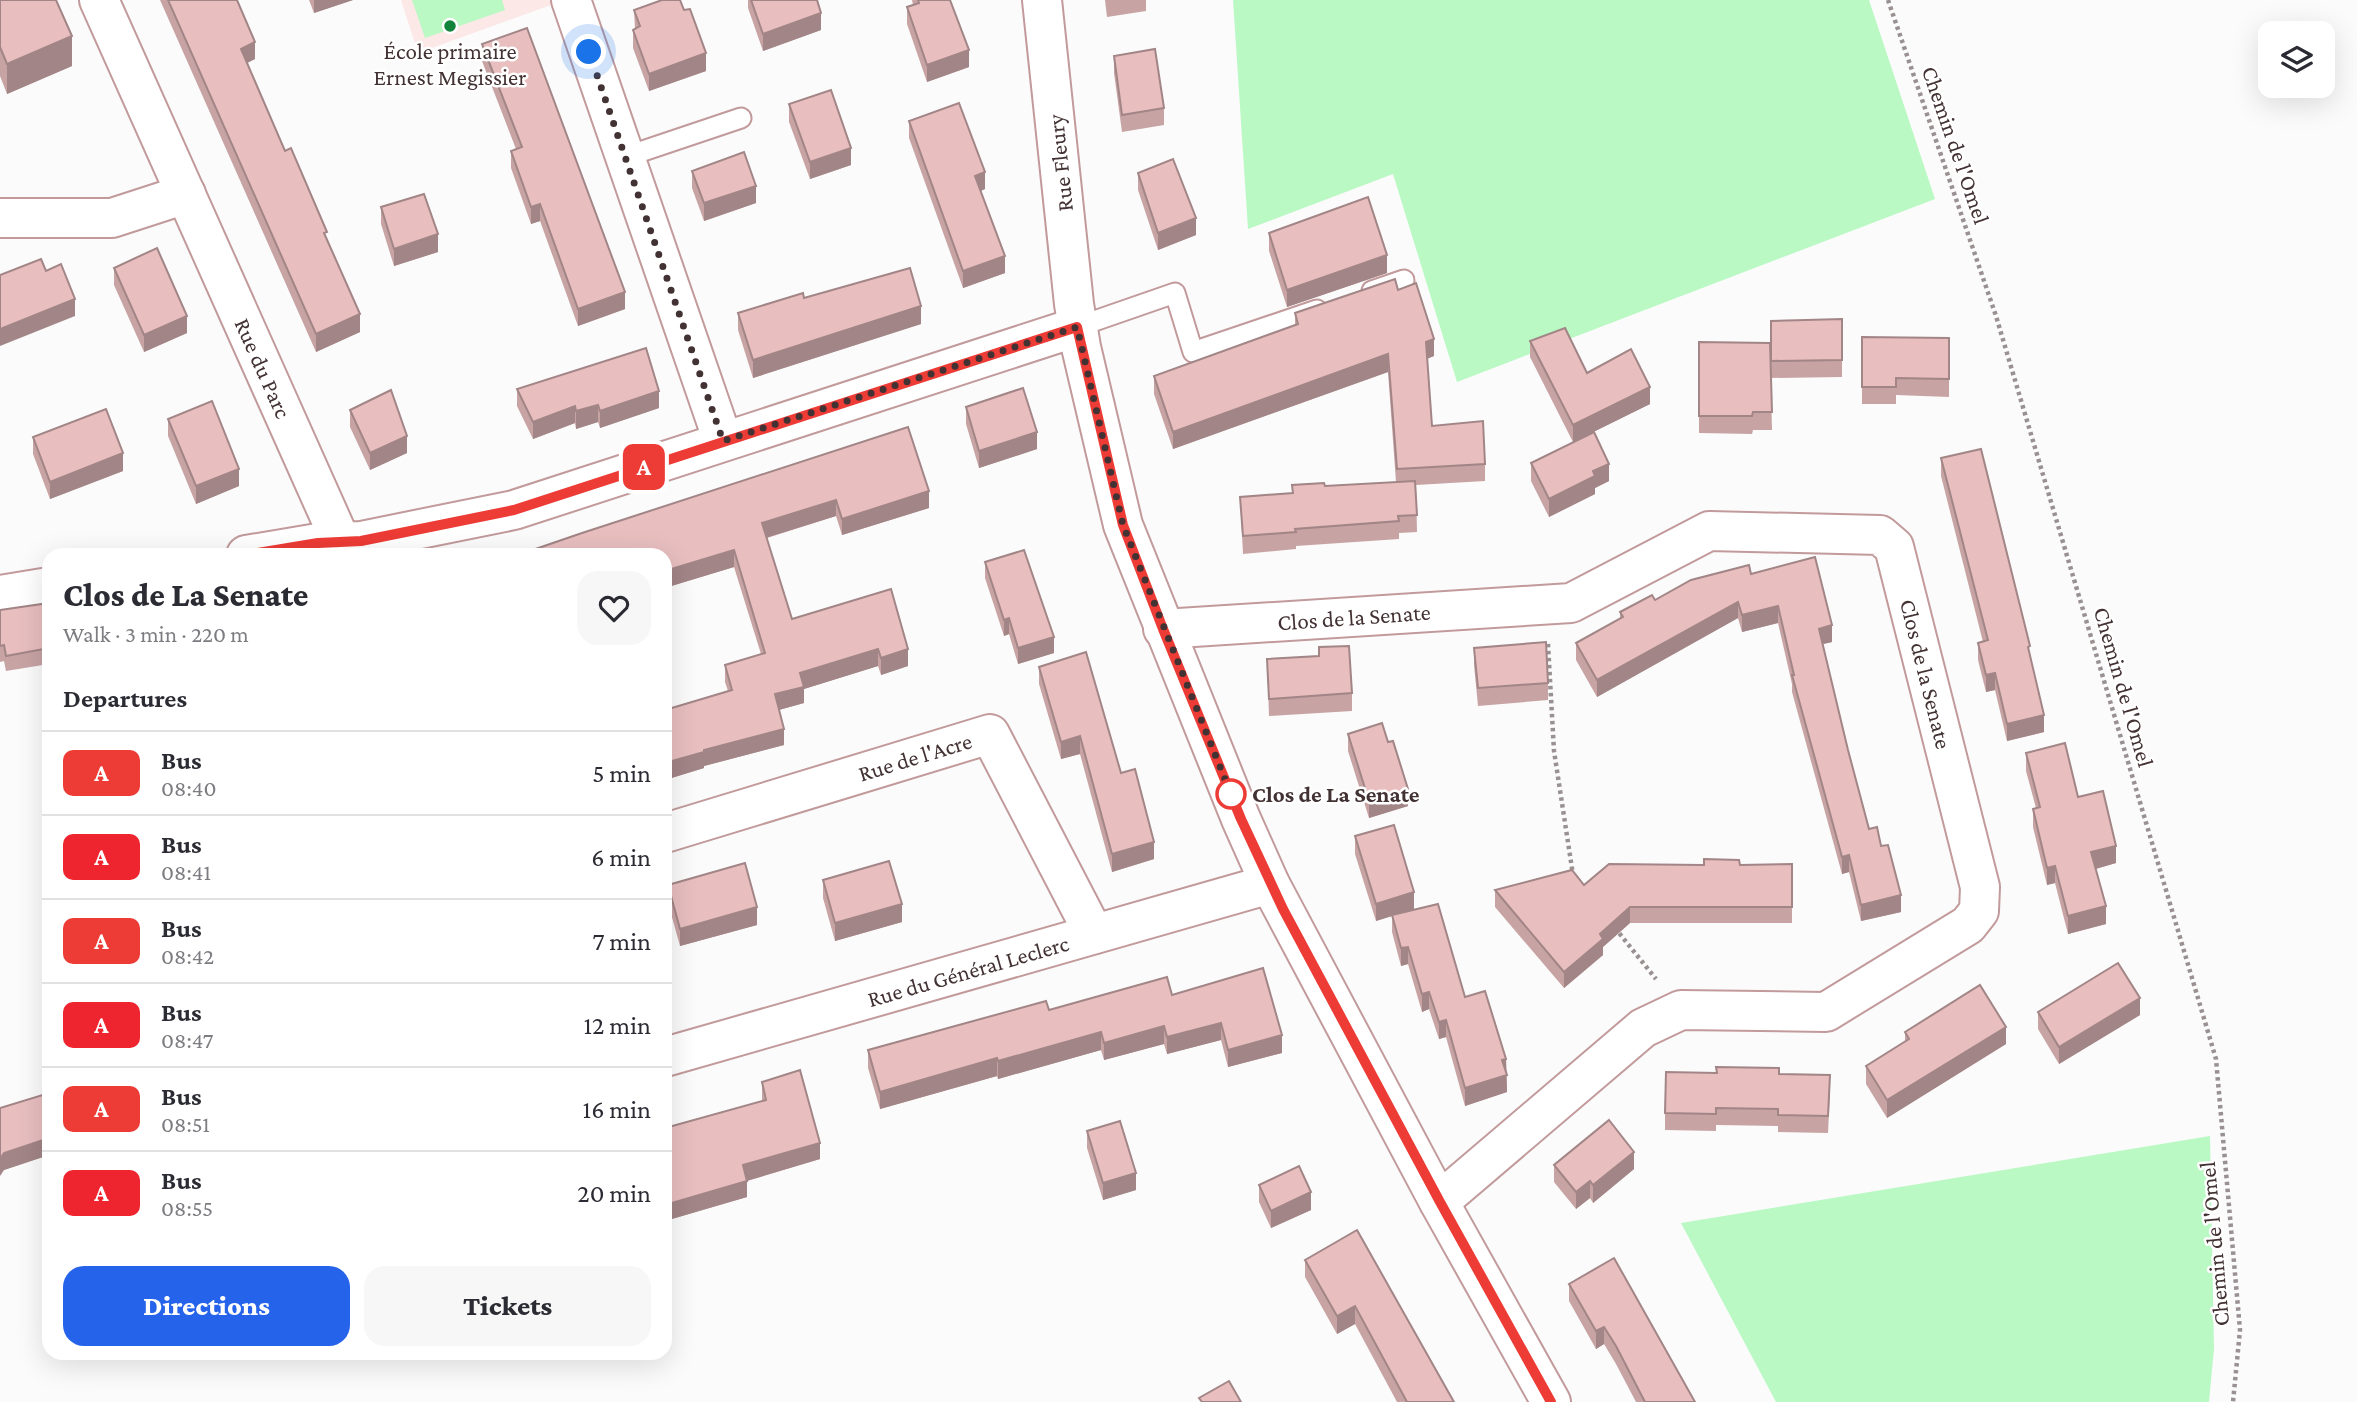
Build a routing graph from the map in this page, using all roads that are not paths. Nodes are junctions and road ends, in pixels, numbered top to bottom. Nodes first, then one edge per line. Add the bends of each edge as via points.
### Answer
1 (99, 0) edge
2 (571, 0) edge
3 (1042, 0) edge
4 (741, 118) dead end
5 (625, 157) junction
6 (186, 194) junction
7 (0, 218) edge
8 (1404, 280) dead end
9 (1077, 327) junction
10 (723, 441) junction
11 (341, 542) junction
12 (288, 548) edge
13 (42, 588) edge
14 (0, 595) edge
15 (1163, 629) junction
16 (672, 831) edge
17 (1270, 884) junction
18 (1094, 934) junction
19 (672, 1055) edge
20 (1440, 1202) junction
21 (1550, 1402) edge

1 - 6 street, Rue du Parc
2 - 5 street
3 - 9 street, Rue Fleury
4 - 5 lane
5 - 10 street
6 - 7 street via 112,218
6 - 11 street, Rue du Parc
8 - 9 lane via 1193,352 1175,293
9 - 10 street
9 - 15 street, Rue Fleury via 1123,525
10 - 11 street via 514,510
11 - 12 street
13 - 14 street
15 - 17 street, Rue Fleury
15 - 20 street, Clos de la Senate via 1571,603 1709,531 1880,535 1894,547 1980,887 1979,911 1968,925 1826,1012 1681,1010 1643,1028
16 - 18 street, Rue de l'Acre via 990,734
17 - 18 street, Rue du Général Leclerc
17 - 20 street, Rue Fleury
18 - 19 street, Rue du Général Leclerc
20 - 21 street, Rue Fleury

